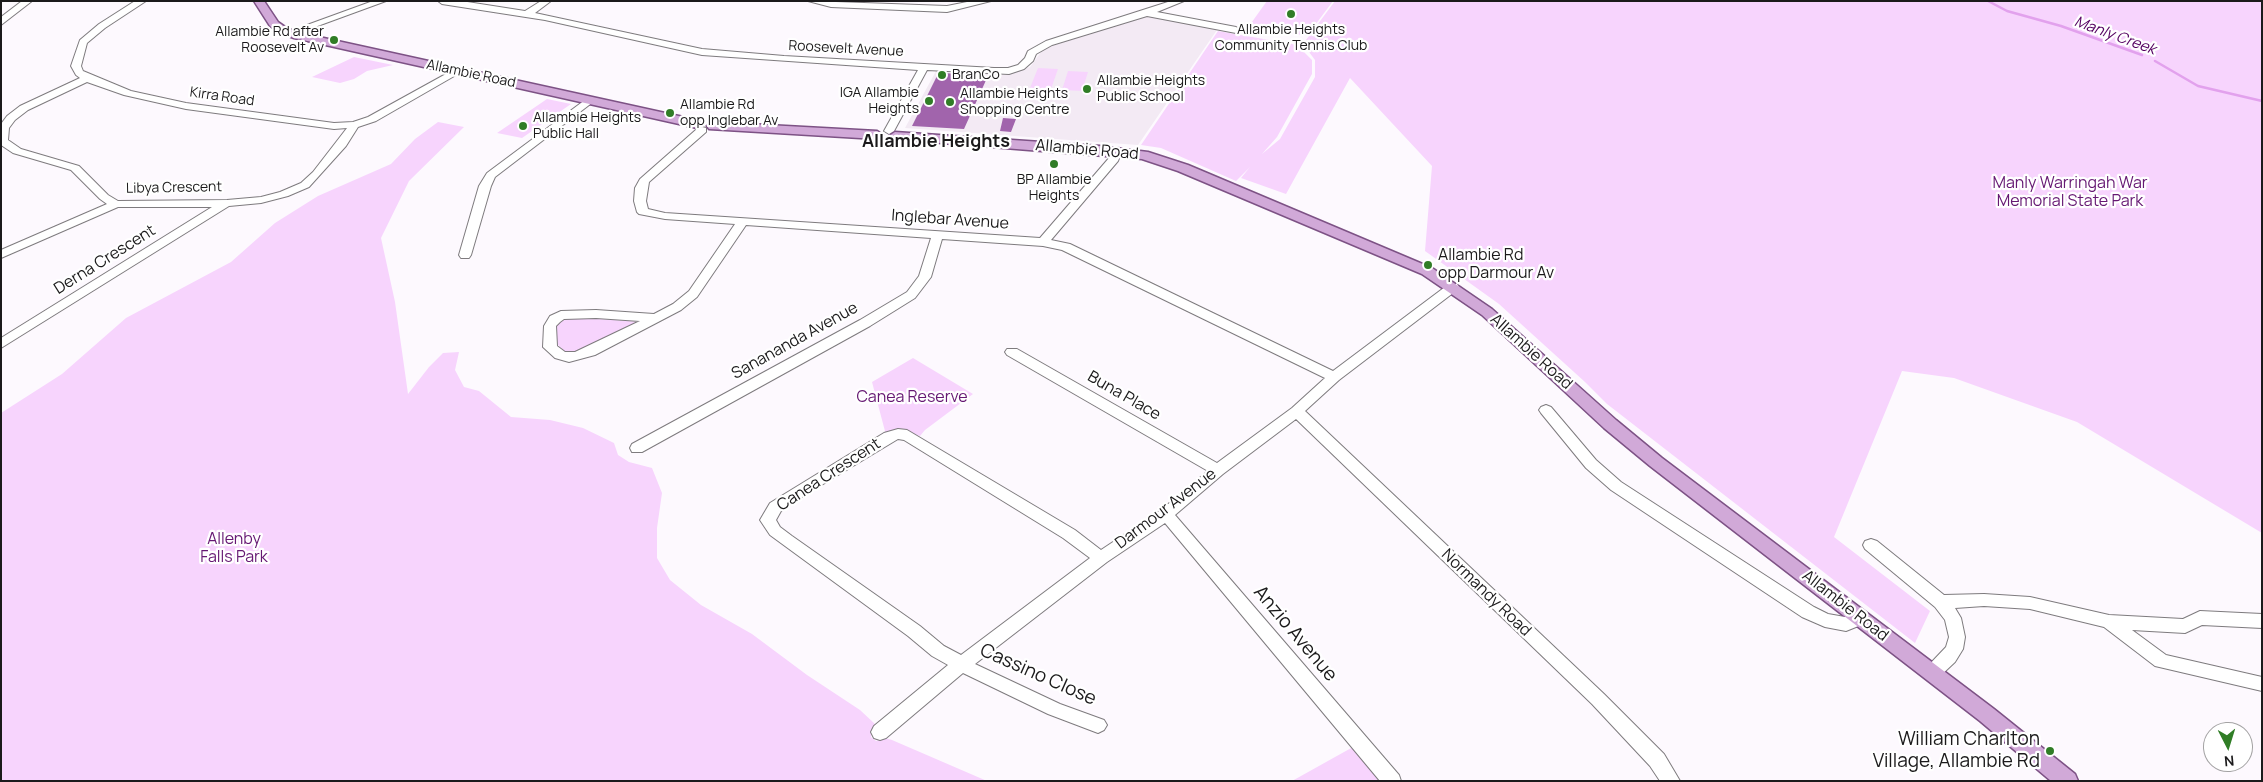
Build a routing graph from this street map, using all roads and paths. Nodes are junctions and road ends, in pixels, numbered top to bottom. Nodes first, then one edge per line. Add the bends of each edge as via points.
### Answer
1 (28, 1) edge
2 (142, 1) edge
3 (259, 1) edge
4 (382, 1) edge
5 (442, 1) edge
6 (547, 1) edge
7 (812, 1) edge
8 (987, 1) edge
9 (1180, 1) edge
10 (1146, 13) junction
11 (527, 14) junction
12 (1, 22) edge
13 (1236, 30) dead end
14 (290, 33) junction
15 (924, 67) junction
16 (458, 71) junction
17 (87, 78) junction
18 (589, 100) junction
19 (354, 125) junction
20 (704, 126) junction
21 (887, 134) junction
22 (1117, 151) junction
23 (226, 203) junction
24 (116, 204) junction
25 (743, 221) junction
26 (937, 236) junction
27 (1043, 242) junction
28 (1, 254) edge
29 (466, 256) dead end
30 (1453, 288) junction
31 (657, 318) junction
32 (1, 344) edge
33 (1012, 352) dead end
34 (1334, 376) junction
35 (1546, 410) dead end
36 (1296, 411) junction
37 (637, 448) dead end
38 (1218, 470) junction
39 (1166, 514) junction
40 (1871, 546) dead end
41 (1101, 558) junction
42 (1941, 602) junction
43 (1860, 618) junction
44 (2262, 621) edge
45 (2109, 622) junction
46 (962, 664) junction
47 (1932, 673) junction
48 (2262, 684) edge
49 (1098, 725) dead end
50 (880, 732) dead end
51 (1392, 781) edge
52 (1670, 781) edge
53 (2067, 781) edge

1 - 12 street
2 - 17 street via 83,42 76,66 79,73
3 - 14 main road, Allambie Road via 274,24
4 - 14 street
5 - 11 street, Roosevelt Avenue
6 - 11 street
7 - 8 street via 924,9 954,8
9 - 10 street
10 - 13 street, Roosevelt Avenue
10 - 15 street, Roosevelt Avenue via 1049,43 1031,53 1030,59 1021,67 1009,71
11 - 15 street, Roosevelt Avenue via 702,52
14 - 16 main road, Allambie Road
15 - 21 street
16 - 18 main road, Allambie Road
16 - 19 street, Kirra Road via 372,119
17 - 19 street, Kirra Road via 128,94 186,106 334,126
17 - 24 street, Libya Crescent via 24,108 4,128 3,141 17,151 75,168 104,197
18 - 20 main road, Allambie Road
18 - 29 street via 491,175 484,186
19 - 23 street, Libya Crescent via 331,159 305,185 261,200
20 - 21 main road, Allambie Road
20 - 25 street, Inglebar Avenue via 644,181 640,195 643,212
21 - 22 main road, Allambie Road
22 - 27 street via 1114,159
22 - 30 main road, Allambie Road via 1144,155 1183,168 1405,261
23 - 24 street, Libya Crescent
23 - 32 street, Derna Crescent
24 - 28 street
25 - 26 street, Inglebar Avenue
25 - 31 street via 694,294
26 - 27 street, Inglebar Avenue
26 - 37 street, Sanananda Avenue via 925,277 911,295
27 - 34 street, Inglebar Avenue via 1066,247
30 - 34 street, Darmour Avenue
30 - 43 main road, Allambie Road via 1487,312 1628,440
31 - 31 street via 561,315 550,326 550,347 569,358 578,356
33 - 38 street, Buna Place
34 - 36 street, Darmour Avenue
35 - 43 street via 1592,464 1624,491 1808,612 1825,620 1846,624
36 - 38 street, Darmour Avenue
36 - 52 street, Normandy Road via 1598,699 1658,760
38 - 39 street, Darmour Avenue
39 - 41 street, Darmour Avenue
39 - 51 street, Anzio Avenue
40 - 42 street
41 - 46 street, Darmour Avenue
41 - 46 street, Canea Crescent via 1069,534 907,435 889,436 775,507 768,520 781,535 938,651
42 - 45 street via 2030,603
42 - 47 street via 1953,618 1957,637 1949,657
43 - 47 main road, Allambie Road
44 - 45 street via 2200,618 2185,626
45 - 48 street via 2161,661
46 - 49 street, Cassino Close via 1054,709
46 - 50 street, Darmour Avenue
47 - 53 main road, Allambie Road

